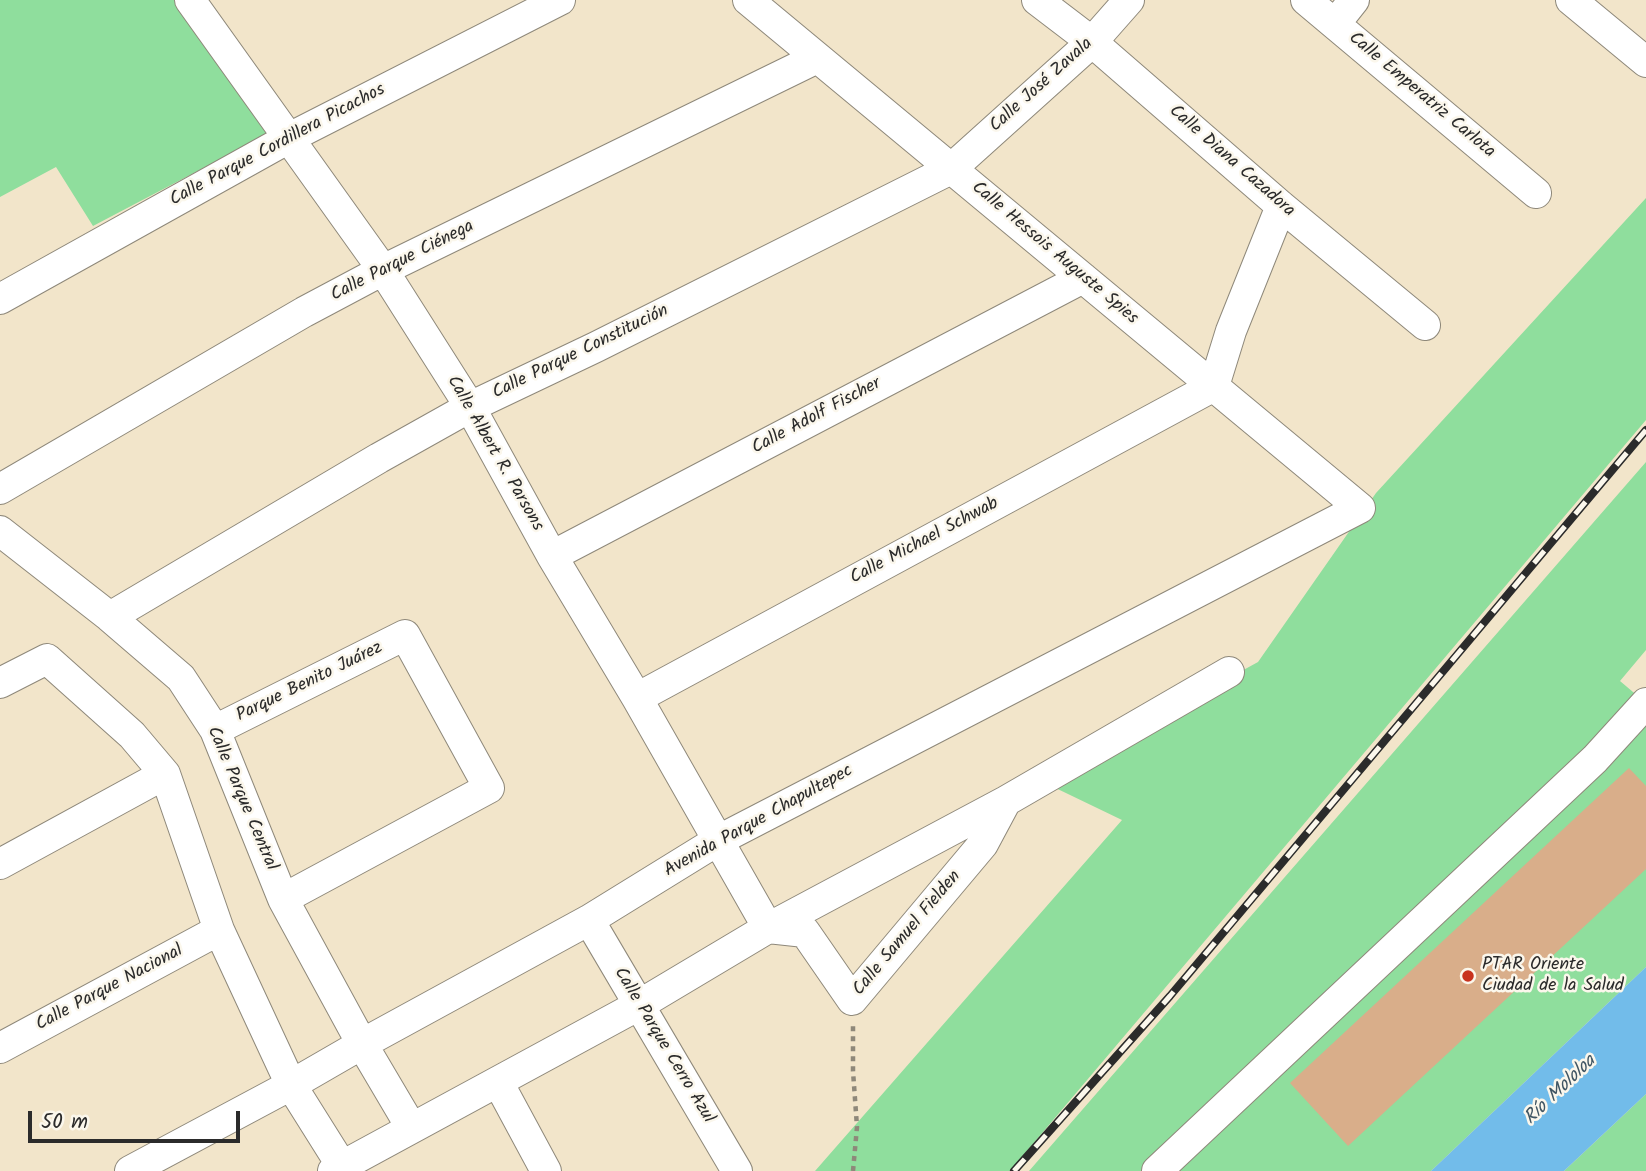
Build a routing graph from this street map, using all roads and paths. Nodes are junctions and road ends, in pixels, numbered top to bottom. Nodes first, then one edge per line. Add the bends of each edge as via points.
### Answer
1 (560, 0) edge
2 (748, 0) edge
3 (1037, 0) edge
4 (1129, 0) edge
5 (1306, 0) edge
6 (1354, 0) edge
7 (1571, 0) edge
8 (195, 2) edge
9 (1335, 24) junction
10 (1092, 43) junction
11 (817, 58) junction
12 (1646, 62) edge
13 (289, 138) junction
14 (951, 169) junction
15 (1536, 193) dead end
16 (1281, 206) junction
17 (383, 271) junction
18 (1083, 278) junction
19 (0, 299) edge
20 (1425, 325) dead end
21 (1214, 386) junction
22 (470, 407) junction
23 (0, 489) edge
24 (1360, 508) joint
25 (0, 531) edge
26 (552, 556) junction
27 (110, 617) junction
28 (1229, 672) dead end
29 (0, 683) edge
30 (637, 698) junction
31 (1646, 703) edge
32 (215, 730) junction
33 (165, 774) junction
34 (1006, 801) junction
35 (717, 841) junction
36 (0, 864) edge
37 (283, 899) junction
38 (589, 920) junction
39 (768, 928) junction
40 (219, 930) junction
41 (852, 1000) junction
42 (639, 1005) junction
43 (362, 1044) junction
44 (0, 1048) edge
45 (498, 1082) junction
46 (291, 1085) junction
47 (411, 1127) junction
48 (340, 1169) edge
49 (130, 1171) edge
50 (546, 1171) edge
51 (737, 1171) edge
52 (853, 1171) edge
53 (1157, 1171) edge

1 - 13 street, Calle Parque Cordillera Picachos
2 - 11 street, Calle Hessois Auguste Spies
3 - 10 street, Calle Diana Cazadora
4 - 10 street, Calle José Zavala
5 - 9 street, Calle Emperatriz Carlota
6 - 9 street
7 - 12 street
8 - 13 street, Calle Albert R. Parsons
9 - 15 street, Calle Emperatriz Carlota
10 - 14 street, Calle José Zavala
10 - 16 street, Calle Diana Cazadora
11 - 14 street, Calle Hessois Auguste Spies
11 - 17 street, Calle Parque Ciénega
13 - 17 street, Calle Albert R. Parsons
13 - 19 street, Calle Parque Cordillera Picachos
14 - 18 street, Calle Hessois Auguste Spies
14 - 22 street, Calle Parque Constitución
16 - 20 street, Calle Diana Cazadora
16 - 21 street
17 - 22 street, Calle Albert R. Parsons
17 - 23 street, Calle Parque Ciénega
18 - 21 street, Calle Hessois Auguste Spies
18 - 26 street, Calle Adolf Fischer
21 - 24 street, Calle Hessois Auguste Spies
21 - 30 street, Calle Michael Schwab
22 - 26 street, Calle Albert R. Parsons
22 - 27 street, Calle Parque Constitución
24 - 35 street, Avenida Parque Chapultepec
25 - 27 street, Calle Parque Central
26 - 30 street, Calle Albert R. Parsons
27 - 32 street, Calle Parque Central via 181,678
28 - 34 street
29 - 33 street via 47,659 132,735
30 - 35 street, Calle Albert R. Parsons
31 - 53 street via 1595,759
32 - 37 street, Calle Parque Central
32 - 37 street, Parque Benito Juárez via 405,635 489,788
33 - 36 street
33 - 40 street
34 - 39 street
34 - 41 street, Calle Samuel Fielden via 983,844
35 - 38 street, Avenida Parque Chapultepec
35 - 39 street, Calle Albert R. Parsons
37 - 43 street, Calle Parque Central
38 - 42 street, Calle Parque Cerro Azul
38 - 43 street, Avenida Parque Chapultepec
39 - 41 street, Calle Samuel Fielden via 805,932
39 - 42 street
40 - 44 street, Calle Parque Nacional
40 - 46 street
41 - 52 path via 857,1117
42 - 45 street
42 - 51 street, Calle Parque Cerro Azul
43 - 46 street, Avenida Parque Chapultepec
43 - 47 street, Calle Parque Central
45 - 47 street
45 - 50 street
46 - 48 street
46 - 49 street, Avenida Parque Chapultepec
47 - 48 street

